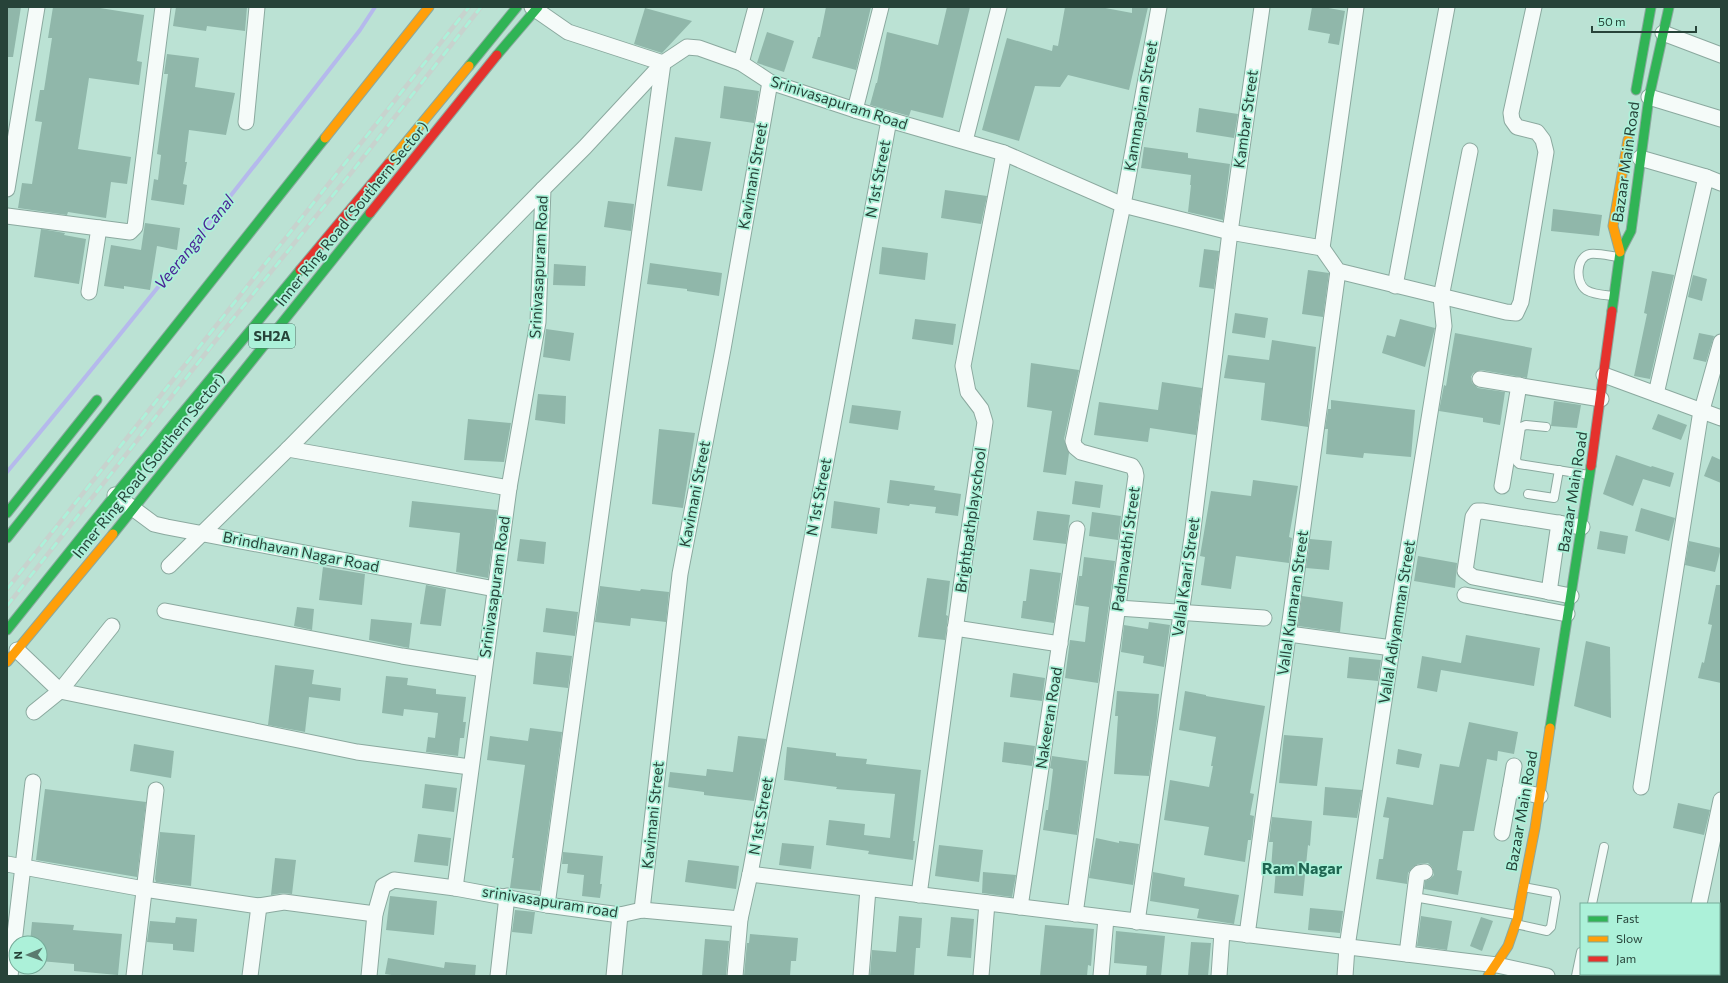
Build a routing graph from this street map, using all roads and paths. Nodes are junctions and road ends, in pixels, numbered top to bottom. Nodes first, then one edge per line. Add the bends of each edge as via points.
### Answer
1 (37, 7) edge
2 (163, 7) edge
3 (257, 7) edge
4 (428, 7) edge
5 (517, 7) edge
6 (756, 7) edge
7 (881, 7) edge
8 (999, 7) edge
9 (1159, 7) edge
10 (1262, 7) edge
11 (1356, 7) edge
12 (1447, 7) edge
13 (1534, 7) edge
14 (1651, 7) edge
15 (1669, 7) edge
16 (535, 8) edge
17 (1662, 33) junction
18 (1721, 55) edge
19 (663, 62) junction
20 (741, 63) junction
21 (770, 82) junction
22 (1649, 97) junction
23 (1634, 101) dead end
24 (855, 110) junction
25 (1721, 119) edge
26 (889, 120) junction
27 (246, 122) dead end
28 (1629, 132) dead end
29 (964, 141) junction
30 (1470, 151) dead end
31 (1004, 153) junction
32 (1640, 158) junction
33 (1706, 178) junction
34 (1721, 183) edge
35 (7, 189) edge
36 (542, 189) junction
37 (1123, 205) junction
38 (7, 216) edge
39 (99, 228) junction
40 (1230, 232) junction
41 (1322, 248) junction
42 (1620, 255) junction
43 (1338, 271) junction
44 (1395, 286) junction
45 (89, 292) dead end
46 (1614, 296) junction
47 (1441, 297) junction
48 (1721, 342) edge
49 (1604, 375) junction
50 (1480, 379) dead end
51 (1519, 386) junction
52 (102, 394) dead end
53 (1656, 394) junction
54 (1601, 399) junction
55 (1702, 411) junction
56 (1721, 418) edge
57 (1546, 427) dead end
58 (288, 449) junction
59 (1559, 470) junction
60 (1589, 475) junction
61 (1502, 486) dead end
62 (509, 488) junction
63 (1528, 494) dead end
64 (116, 495) junction
65 (7, 513) edge
66 (138, 513) junction
67 (1559, 524) junction
68 (1582, 527) junction
69 (1077, 529) dead end
70 (203, 534) junction
71 (7, 538) edge
72 (170, 566) dead end
73 (495, 589) junction
74 (1467, 590) dead end
75 (1549, 592) junction
76 (1569, 605) junction
77 (1118, 608) junction
78 (165, 611) dead end
79 (1182, 611) junction
80 (1264, 618) dead end
81 (112, 626) dead end
82 (955, 628) junction
83 (7, 630) edge
84 (1289, 634) junction
85 (1060, 644) junction
86 (1392, 648) junction
87 (27, 661) junction
88 (7, 662) edge
89 (484, 669) junction
90 (60, 691) junction
91 (34, 712) dead end
92 (1514, 766) dead end
93 (470, 767) junction
94 (32, 782) dead end
95 (1641, 787) dead end
96 (1510, 789) junction
97 (156, 790) dead end
98 (1540, 796) junction
99 (1721, 800) edge
100 (1502, 833) dead end
101 (1604, 847) dead end
102 (7, 864) edge
103 (22, 867) junction
104 (1425, 872) dead end
105 (750, 874) junction
106 (1523, 887) junction
107 (455, 888) junction
108 (144, 889) junction
109 (868, 889) junction
110 (919, 895) junction
111 (507, 896) junction
112 (1414, 897) junction
113 (987, 903) junction
114 (1592, 903) edge
115 (1699, 903) edge
116 (548, 905) junction
117 (259, 906) junction
118 (1020, 907) junction
119 (642, 910) junction
120 (375, 914) junction
121 (1075, 914) junction
122 (620, 915) junction
123 (1106, 918) junction
124 (740, 919) junction
125 (1516, 920) junction
126 (1137, 922) junction
127 (1222, 932) junction
128 (1247, 935) junction
129 (1347, 947) junction
130 (1407, 954) junction
131 (1580, 957) edge
132 (1492, 971) edge
133 (10, 976) edge
134 (134, 976) edge
135 (250, 976) edge
136 (369, 976) edge
137 (498, 976) edge
138 (614, 976) edge
139 (735, 976) edge
140 (861, 976) edge
141 (981, 976) edge
142 (1101, 976) edge
143 (1219, 976) edge
144 (1345, 976) edge
145 (1547, 976) edge
146 (1576, 976) edge

1 - 35 street
2 - 39 street via 135,227 130,232
3 - 27 street
4 - 71 main road
5 - 64 main road, Inner Ring Road (Southern Sector) / SH2A
6 - 20 street
7 - 24 street
8 - 29 street
9 - 37 street, Kannnapiran Street
10 - 40 street, Kambar Street
11 - 41 street
12 - 44 street
13 - 47 street via 1511,113 1516,127 1537,132 1543,140 1546,152 1521,302 1516,313
14 - 23 main road
15 - 17 main road, Bazaar Main Road
16 - 19 street via 568,32
16 - 66 main road, Inner Ring Road (Southern Sector) / SH2A
17 - 18 street
17 - 22 main road, Bazaar Main Road
19 - 20 street, Srinivasapuram Road via 687,47 699,48
19 - 36 street, Srinivasapuram Road via 585,147
19 - 116 street
20 - 21 street, Srinivasapuram Road
21 - 24 street, Srinivasapuram Road
21 - 119 street, Kavimani Street via 680,574
22 - 25 street
22 - 32 main road, Bazaar Main Road
24 - 26 street, Srinivasapuram Road
26 - 29 street, Srinivasapuram Road
26 - 105 street, N 1st Street
28 - 42 main road via 1613,226
29 - 31 street, Srinivasapuram Road
30 - 47 street, Vallal Adiyamman Street
31 - 37 street, Srinivasapuram Road
31 - 82 street, Brightpathplayschool via 963,366 968,392 981,408 985,422
32 - 33 street
32 - 42 main road, Bazaar Main Road via 1631,231
33 - 34 street
33 - 53 street
36 - 58 street
36 - 62 street, Srinivasapuram Road via 538,322
37 - 40 street, Srinivasapuram Road
37 - 77 street, Padmavathi Street via 1073,441 1081,452 1132,466 1135,471
38 - 39 street
39 - 45 street
40 - 41 street, Srinivasapuram Road
40 - 79 street, Vallal Kaari Street
41 - 43 street
42 - 46 main road, Bazaar Main Road
42 - 46 lane via 1591,254 1580,261 1580,282 1585,289
43 - 44 street
43 - 84 street, Vallal Kumaran Street
44 - 47 street
46 - 49 main road, Bazaar Main Road
47 - 86 street, Vallal Adiyamman Street via 1444,326
48 - 55 street
49 - 53 street
49 - 54 main road, Bazaar Main Road
50 - 51 street
51 - 54 street
51 - 61 street
52 - 65 main road
53 - 55 street
54 - 60 main road, Bazaar Main Road
55 - 56 street
55 - 95 street
57 - 59 lane via 1521,427 1516,462
58 - 62 street
58 - 70 street
59 - 60 lane
59 - 63 lane via 1554,498
60 - 68 main road, Bazaar Main Road
62 - 73 street, Srinivasapuram Road
64 - 66 street, Brindhavan Nagar Road
64 - 83 main road, Inner Ring Road (Southern Sector) / SH2A
66 - 70 street, Brindhavan Nagar Road via 154,524
66 - 87 main road, Inner Ring Road (Southern Sector) / SH2A
67 - 68 street
67 - 75 street
67 - 75 street via 1477,512 1473,517 1465,571 1473,578
68 - 76 main road, Bazaar Main Road
69 - 85 street, Nakeeran Road
70 - 72 street
70 - 73 street, Brindhavan Nagar Road
73 - 89 street, Srinivasapuram Road
74 - 76 street
75 - 76 street
76 - 98 main road, Bazaar Main Road
77 - 79 street
77 - 121 street, Padmavathi Street
78 - 89 street
79 - 80 street
79 - 126 street, Vallal Kaari Street
81 - 90 street
82 - 85 street
82 - 110 street, Brightpathplayschool
84 - 86 street
84 - 128 street, Vallal Kumaran Street
85 - 118 street, Nakeeran Road
86 - 129 street, Vallal Adiyamman Street
87 - 88 main road, Inner Ring Road (Southern Sector) / SH2A
87 - 90 street
89 - 93 street, Srinivasapuram Road
90 - 91 street
90 - 93 street via 357,752
92 - 96 street
93 - 107 street, Srinivasapuram Road
94 - 103 street
96 - 98 street
96 - 100 street
97 - 108 street
98 - 106 main road, Bazaar Main Road
99 - 115 street
101 - 114 lane
102 - 103 street
103 - 108 street
103 - 133 street
104 - 112 street via 1417,875
105 - 109 street
105 - 124 street, N 1st Street
106 - 125 main road, Bazaar Main Road
106 - 125 lane via 1555,893 1551,927 1547,931
107 - 111 street, srinivasapuram road
107 - 120 street, srinivasapuram road via 394,880 383,886
108 - 117 street
108 - 134 street
109 - 110 street
109 - 140 street
110 - 113 street
111 - 116 street, srinivasapuram road
111 - 137 street
112 - 125 lane
112 - 130 street
113 - 118 street
113 - 141 street
116 - 122 street, srinivasapuram road
117 - 120 street via 284,902
117 - 135 street
118 - 121 street
119 - 122 street, srinivasapuram road
119 - 124 street, srinivasapuram road
120 - 136 street, srinivasapuram road
121 - 123 street
122 - 138 street
123 - 126 street
123 - 142 street
124 - 139 street, N 1st Street
125 - 132 main road, Bazaar Main Road via 1508,946
126 - 127 street
127 - 128 street
127 - 143 street
128 - 129 street
129 - 130 street
129 - 144 street, Vallal Adiyamman Street
130 - 132 street
131 - 146 lane
132 - 145 street

